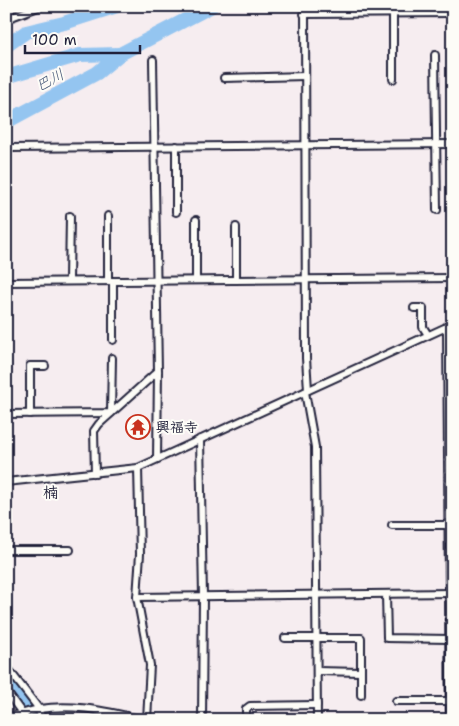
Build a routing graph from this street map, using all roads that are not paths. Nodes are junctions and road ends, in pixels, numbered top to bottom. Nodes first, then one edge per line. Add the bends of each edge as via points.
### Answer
1 (41, 6) edge
2 (305, 6) edge
3 (393, 13) junction
4 (453, 13) edge
5 (304, 14) junction
6 (6, 19) edge
7 (435, 55) dead end
8 (153, 60) dead end
9 (305, 76) junction
10 (224, 78) dead end
11 (393, 79) dead end
12 (438, 144) junction
13 (453, 144) edge
14 (305, 145) junction
15 (155, 146) junction
16 (176, 146) junction
17 (6, 150) edge
18 (437, 210) dead end
19 (176, 212) dead end
20 (70, 216) dead end
21 (108, 216) dead end
22 (196, 220) dead end
23 (236, 227) dead end
24 (453, 278) edge
25 (307, 279) junction
26 (157, 280) junction
27 (196, 280) junction
28 (236, 280) junction
29 (110, 281) junction
30 (6, 282) edge
31 (69, 282) junction
32 (414, 308) dead end
33 (450, 325) edge
34 (428, 335) junction
35 (112, 340) dead end
36 (112, 358) dead end
37 (45, 366) dead end
38 (158, 372) junction
39 (307, 391) junction
40 (111, 413) junction
41 (6, 414) edge
42 (30, 414) junction
43 (200, 440) junction
44 (157, 459) junction
45 (138, 468) junction
46 (95, 474) junction
47 (6, 482) edge
48 (392, 524) dead end
49 (448, 524) junction
50 (6, 550) edge
51 (70, 550) dead end
52 (451, 593) edge
53 (386, 594) junction
54 (316, 595) junction
55 (203, 596) junction
56 (137, 598) junction
57 (286, 638) dead end
58 (317, 638) junction
59 (449, 639) junction
60 (451, 660) edge
61 (6, 666) edge
62 (317, 671) junction
63 (361, 672) junction
64 (6, 691) edge
65 (362, 695) dead end
66 (396, 701) dead end
67 (451, 702) edge
68 (317, 705) junction
69 (39, 709) junction
70 (6, 717) edge
71 (25, 717) edge
72 (43, 720) edge
73 (146, 720) edge
74 (202, 720) edge
75 (246, 720) edge
76 (317, 720) edge
77 (450, 720) edge

1 - 6 street
2 - 5 street
3 - 4 street
3 - 5 street
3 - 11 street
5 - 9 street
7 - 12 street
8 - 15 street
9 - 10 street
9 - 14 street
12 - 13 street
12 - 14 street
12 - 18 street
14 - 16 street
14 - 25 street
15 - 16 street
15 - 17 street
15 - 26 street
16 - 19 street
20 - 31 street
21 - 29 street
22 - 27 street
23 - 28 street
24 - 25 street
25 - 28 street
25 - 39 street
26 - 27 street
26 - 29 street
26 - 38 street
27 - 28 street
29 - 31 street
29 - 35 street
30 - 31 street
32 - 34 street via 423,308 423,327
33 - 34 street
33 - 49 street
34 - 39 street
36 - 40 street
37 - 42 street via 30,366
38 - 40 street
38 - 44 street
39 - 43 street
39 - 54 street via 315,447
40 - 42 street
40 - 46 street via 94,431
41 - 42 street
43 - 44 street
43 - 55 street
44 - 45 street
45 - 46 street
45 - 56 street via 140,564
46 - 47 street
48 - 49 street
49 - 52 street
50 - 51 street
52 - 53 street
52 - 59 street
53 - 54 street
53 - 59 street via 387,638
54 - 55 street
54 - 58 street
55 - 56 street
55 - 74 street
56 - 73 street via 150,665
57 - 58 street
58 - 62 street
58 - 63 street via 361,638
59 - 60 street
60 - 67 street
61 - 69 street
62 - 63 street
62 - 68 street
63 - 65 street
64 - 71 street
66 - 67 street
67 - 77 street
68 - 75 street via 250,706 246,709
68 - 76 street
69 - 71 street
69 - 72 street
69 - 73 street via 86,708
70 - 71 street

